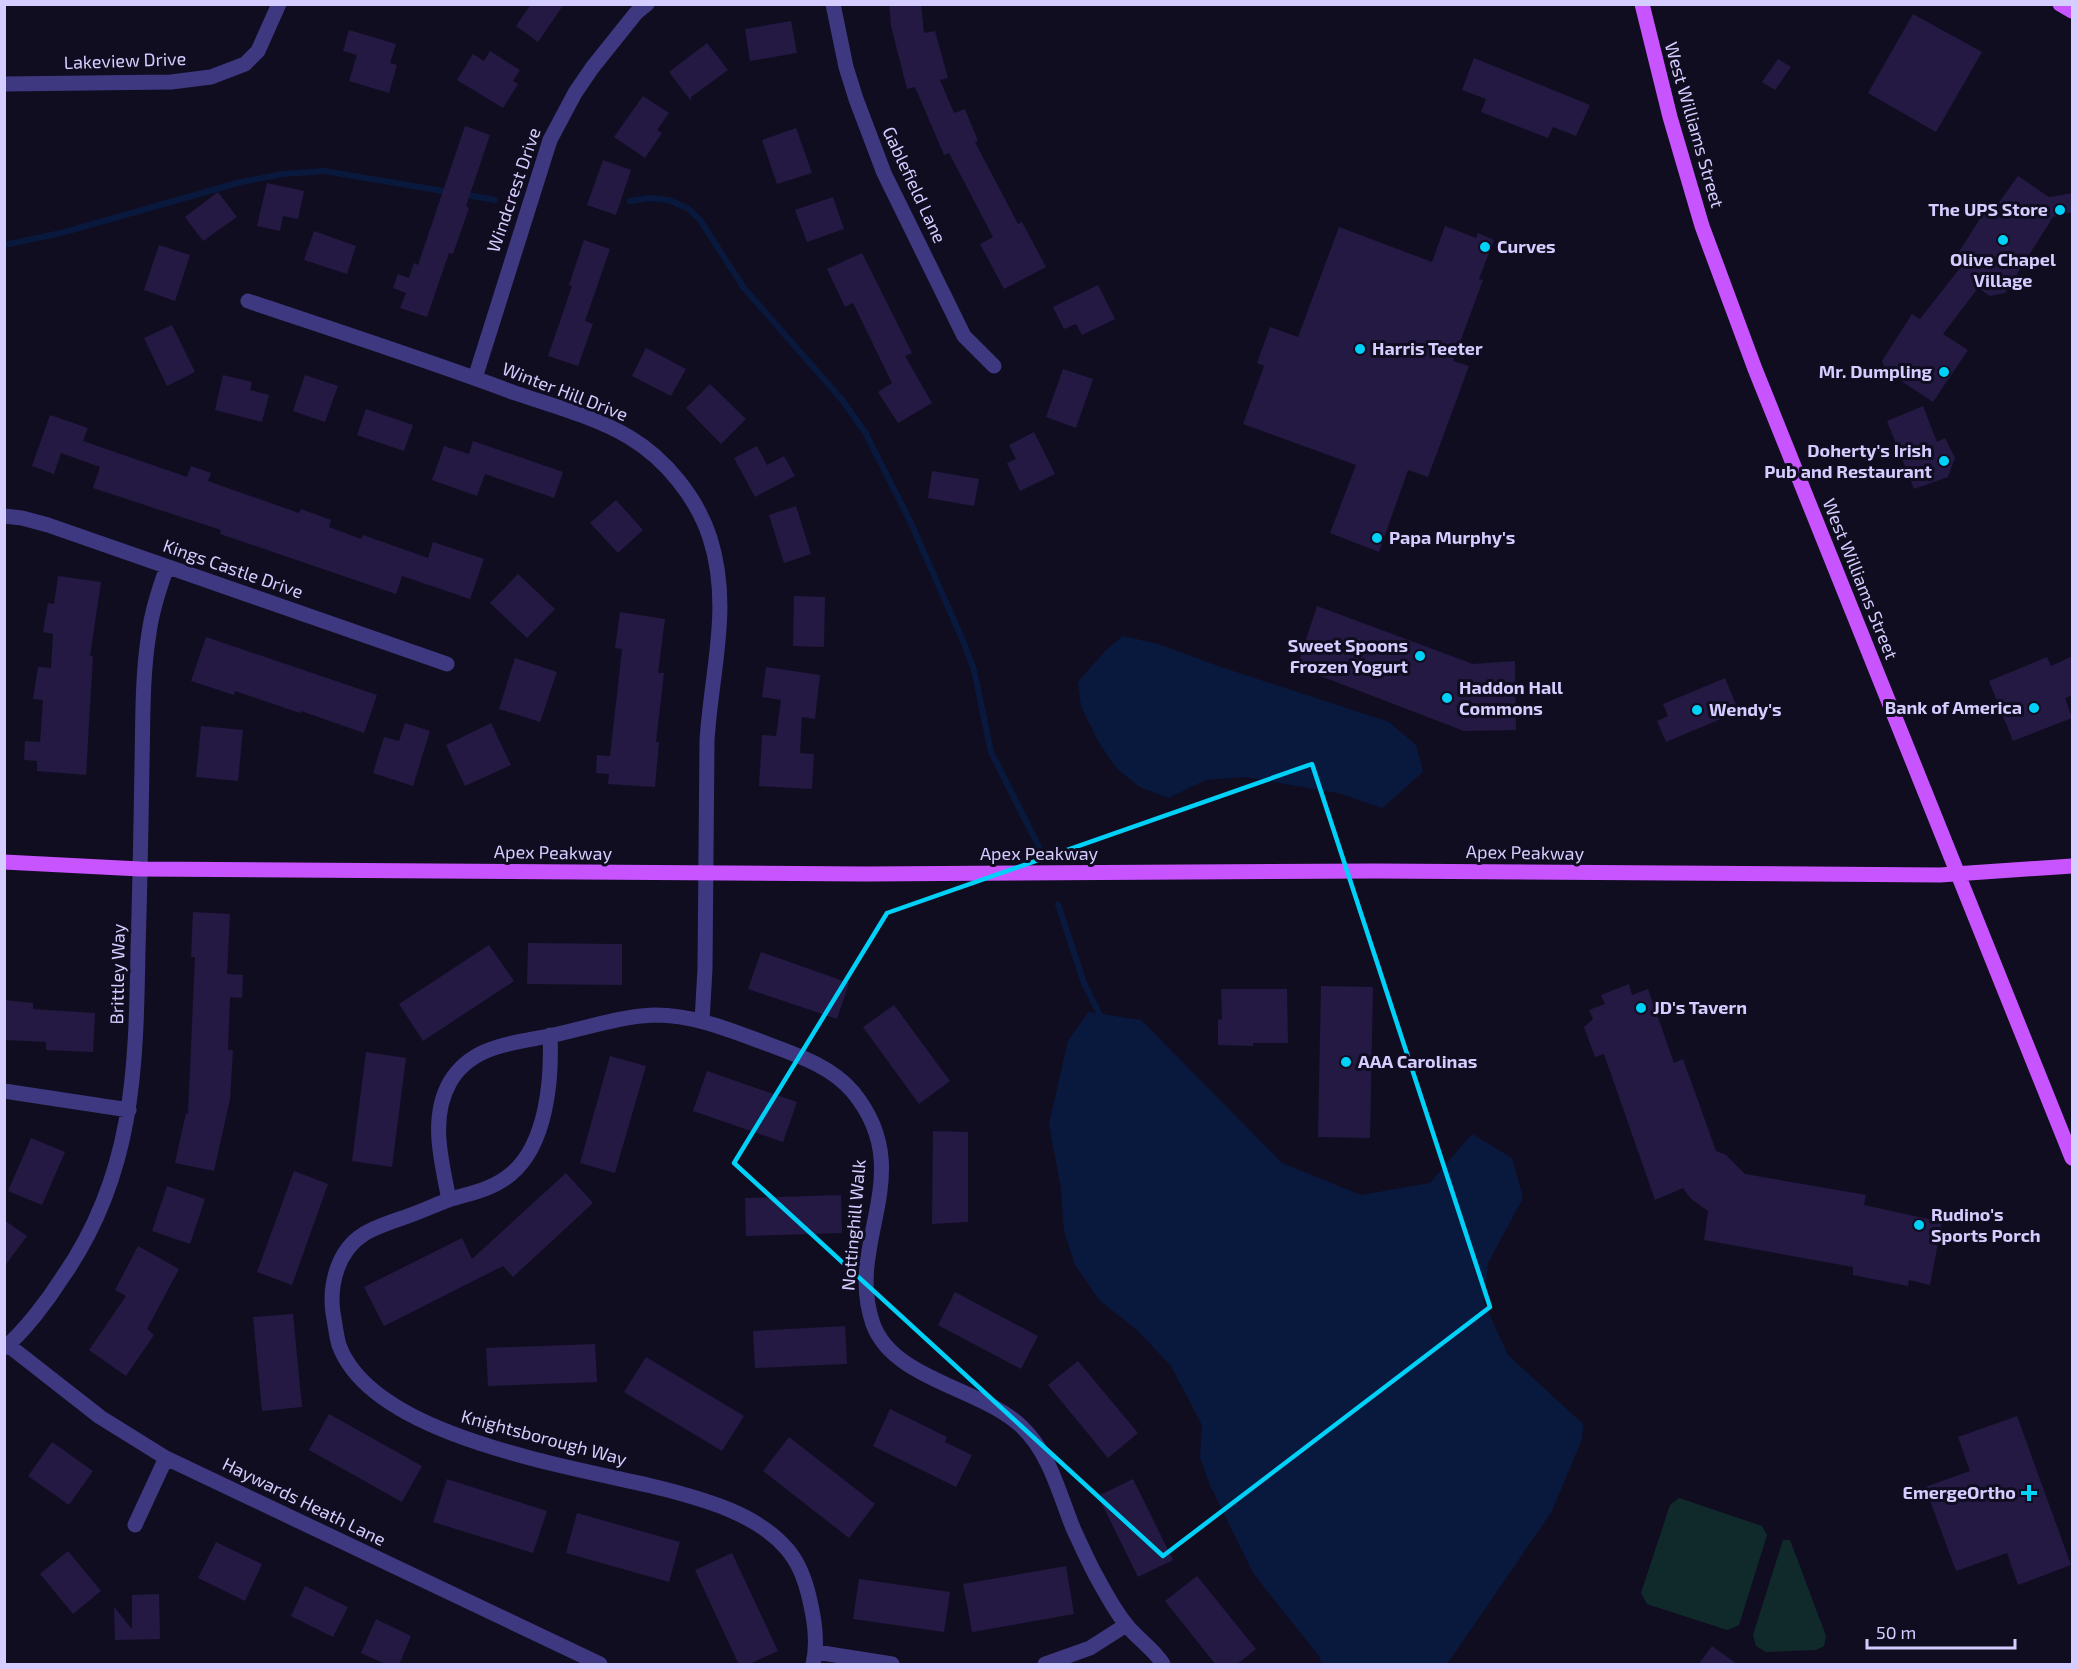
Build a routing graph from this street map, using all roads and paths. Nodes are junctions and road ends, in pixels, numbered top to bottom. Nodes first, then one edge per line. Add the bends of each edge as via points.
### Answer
1 (279, 4) edge
2 (647, 4) edge
3 (834, 4) edge
4 (1641, 4) edge
5 (2060, 4) edge
6 (2073, 11) edge
7 (4, 84) edge
8 (248, 301) dead end
9 (994, 366) dead end
10 (475, 378) junction
11 (4, 516) edge
12 (167, 567) junction
13 (447, 664) dead end
14 (4, 862) edge
15 (2073, 866) edge
16 (140, 869) junction
17 (705, 873) junction
18 (1958, 873) junction
19 (702, 1020) junction
20 (550, 1035) junction
21 (4, 1091) edge
22 (129, 1110) junction
23 (2073, 1158) edge
24 (449, 1200) junction
25 (6, 1347) edge
26 (166, 1458) junction
27 (135, 1525) dead end
28 (1126, 1625) junction
29 (815, 1658) edge
30 (600, 1665) edge
31 (892, 1665) edge
32 (1046, 1665) edge
33 (1164, 1665) edge

1 - 7 street, Lakeview Drive via 258,51 244,64 211,77 171,82
2 - 10 street, Windcrest Drive via 592,68 550,140
3 - 9 street, Gablefield Lane via 855,99 884,173 964,336
4 - 18 main road, West Williams Street via 1702,226 1766,399
5 - 6 main road
8 - 10 street, Winter Hill Drive
10 - 17 street, Winter Hill Drive via 608,426 630,438 673,476 692,499 704,524 719,579 721,616 709,704
11 - 12 street, Kings Castle Drive via 48,525
12 - 13 street, Kings Castle Drive
12 - 16 street, Brittley Way via 149,632 143,697
14 - 16 main road, Apex Peakway
15 - 18 main road, Apex Peakway
16 - 17 main road, Apex Peakway
16 - 22 street, Brittley Way via 136,1048
17 - 18 main road, Apex Peakway
17 - 19 street, Winter Hill Drive
18 - 23 main road, West Williams Street
19 - 20 street via 652,1015
19 - 28 street, Nottinghill Walk via 805,1059 828,1070 852,1090 869,1115 879,1140 883,1168 866,1286 868,1308 879,1338 910,1366 1020,1424 1035,1441 1095,1573
20 - 24 street, Knightsborough Way via 549,1088 529,1152 497,1184
20 - 24 street via 481,1053 464,1064 449,1083 437,1128
21 - 22 street
22 - 25 street, Brittley Way via 109,1188 94,1224 54,1290
24 - 29 street, Knightsborough Way via 365,1233 340,1259 333,1311 340,1345 349,1363 381,1396 454,1435 507,1452 701,1499 759,1526 785,1546 803,1574 812,1611
25 - 26 street, Haywards Heath Lane via 100,1417
26 - 27 street
26 - 30 street, Haywards Heath Lane
28 - 32 street via 1090,1648
28 - 33 street, Nottinghill Walk
29 - 31 street

